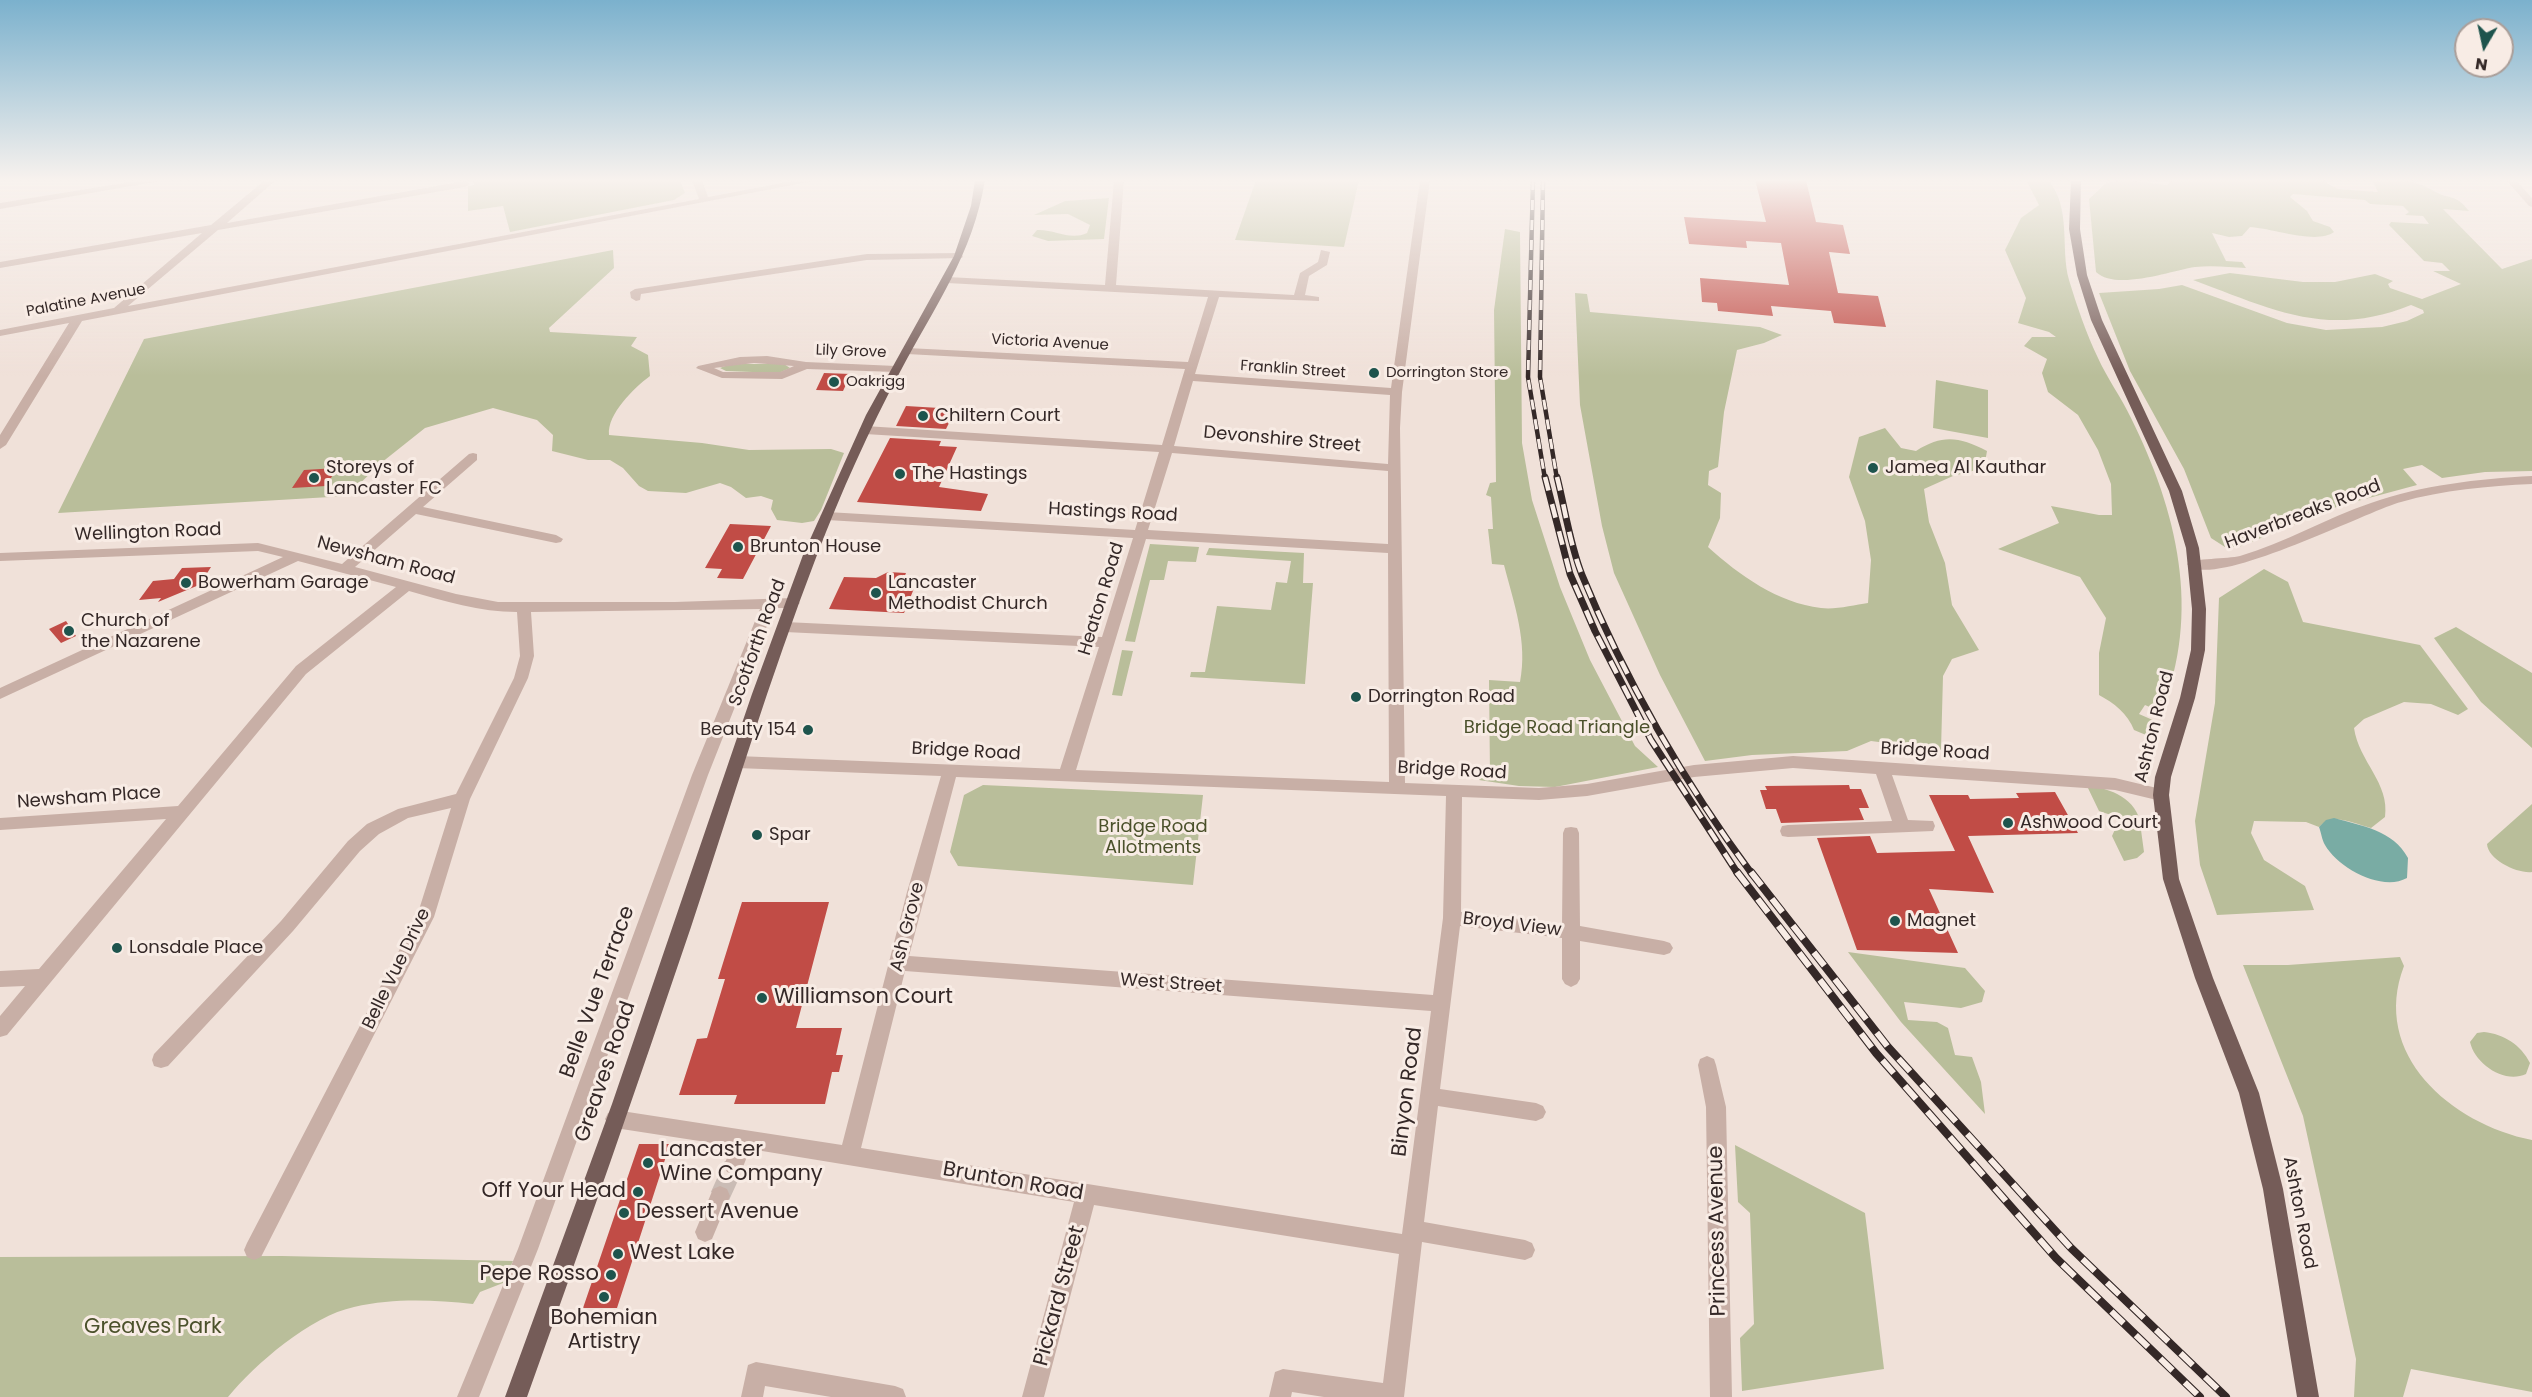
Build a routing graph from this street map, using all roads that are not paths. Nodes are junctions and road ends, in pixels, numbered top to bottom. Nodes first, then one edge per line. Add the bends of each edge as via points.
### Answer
1 (112, 245) edge
2 (194, 245) edge
3 (463, 245) edge
4 (962, 245) edge
5 (1114, 245) edge
6 (1416, 245) edge
7 (2079, 245) edge
8 (1325, 252) dead end
9 (958, 256) junction
10 (0, 265) edge
11 (947, 280) junction
12 (1110, 288) junction
13 (1214, 295) junction
14 (636, 298) dead end
15 (1299, 298) junction
16 (1315, 299) dead end
17 (117, 310) junction
18 (78, 318) junction
19 (0, 333) edge
20 (907, 351) junction
21 (805, 365) junction
22 (896, 369) junction
23 (1190, 372) junction
24 (1396, 392) junction
25 (866, 430) junction
26 (0, 445) edge
27 (1167, 449) junction
28 (473, 457) dead end
29 (1395, 468) junction
30 (2532, 480) edge
31 (413, 509) junction
32 (827, 516) junction
33 (1141, 533) junction
34 (556, 539) dead end
35 (1395, 549) junction
36 (297, 556) junction
37 (0, 557) edge
38 (2194, 564) junction
39 (344, 569) junction
40 (406, 586) junction
41 (769, 603) junction
42 (793, 603) junction
43 (524, 609) junction
44 (784, 627) junction
45 (1107, 642) junction
46 (2, 692) edge
47 (737, 762) junction
48 (1882, 768) junction
49 (950, 771) junction
50 (1066, 776) junction
51 (1397, 787) junction
52 (1454, 792) junction
53 (2161, 795) junction
54 (462, 799) junction
55 (181, 812) junction
56 (0, 825) edge
57 (1927, 826) dead end
58 (1902, 827) junction
59 (1788, 831) dead end
60 (1571, 833) dead end
61 (1452, 918) junction
62 (1571, 932) junction
63 (1664, 948) dead end
64 (900, 963) junction
65 (43, 977) junction
66 (0, 979) edge
67 (1570, 979) dead end
68 (1441, 1004) junction
69 (0, 1029) edge
70 (161, 1060) dead end
71 (1707, 1065) dead end
72 (1430, 1096) junction
73 (1536, 1112) dead end
74 (615, 1119) junction
75 (745, 1137) junction
76 (850, 1154) junction
77 (734, 1165) tunnel mouth
78 (720, 1196) tunnel mouth
79 (1086, 1196) junction
80 (705, 1232) dead end
81 (1412, 1238) junction
82 (254, 1250) dead end
83 (1525, 1250) dead end
84 (1393, 1396) edge
85 (468, 1397) edge
86 (516, 1397) edge
87 (752, 1397) edge
88 (895, 1397) edge
89 (1033, 1397) edge
90 (1281, 1397) edge
91 (1721, 1397) edge
92 (2308, 1397) edge

1 - 10 street
2 - 17 street
3 - 17 street, Palatine Avenue
4 - 9 main road, Scotforth Road
5 - 12 street
6 - 24 street
7 - 38 main road, Ashton Road via 2087,292 2114,365 2173,482 2191,537
8 - 15 street via 1323,263 1304,275
9 - 11 main road, Scotforth Road
9 - 14 street via 867,257 635,292
11 - 12 street
11 - 20 main road, Scotforth Road
12 - 13 street
13 - 15 street
13 - 23 street, Heaton Road
15 - 16 street
17 - 18 street, Palatine Avenue
18 - 19 street, Palatine Avenue
18 - 26 street
20 - 22 main road, Scotforth Road
20 - 23 street, Victoria Avenue
21 - 21 street, Lily Grove via 782,376 722,375 702,368 729,361 794,361
21 - 22 street, Lily Grove
22 - 25 main road, Scotforth Road
23 - 24 street, Franklin Street
23 - 27 street, Heaton Road
24 - 29 street
25 - 27 street, Devonshire Street
25 - 32 main road, Scotforth Road
27 - 29 street, Devonshire Street
27 - 33 street, Heaton Road
28 - 31 street
29 - 35 street
30 - 38 street, Haverbreaks Road via 2397,498 2240,560 2206,566
31 - 34 street
31 - 39 street
32 - 33 street, Hastings Road
32 - 42 main road, Scotforth Road
33 - 35 street, Hastings Road
33 - 45 street, Heaton Road
35 - 51 street
36 - 37 street, Wellington Road via 258,547
36 - 39 street, Newsham Road
36 - 46 street, Newsham Road
38 - 53 main road, Ashton Road via 2198,650
39 - 40 street, Newsham Road
40 - 43 street, Newsham Road via 498,607
40 - 55 street via 301,670
41 - 42 street, Newsham Road
41 - 43 street, Newsham Road
41 - 85 street, Belle Vue Terrace via 704,764 528,1249
42 - 44 main road, Scotforth Road
43 - 54 street, Belle Vue Drive via 527,656 521,678
44 - 45 street
44 - 47 main road, Scotforth Road
45 - 50 street, Heaton Road
47 - 49 street, Bridge Road
47 - 74 main road, Greaves Road
48 - 52 street, Bridge Road via 1793,762 1694,771 1587,790 1539,794
48 - 53 street, Bridge Road via 2115,784
48 - 58 street
49 - 50 street, Bridge Road
49 - 64 street, Ash Grove
50 - 51 street, Bridge Road
51 - 52 street, Bridge Road
52 - 61 street, Binyon Road
53 - 92 main road, Ashton Road via 2171,879 2249,1093 2274,1189
54 - 70 street via 404,813 373,829
54 - 82 street, Belle Vue Drive via 424,917
55 - 56 street, Newsham Place
55 - 65 street
57 - 58 street
58 - 59 street
60 - 62 street, Broyd View
61 - 62 street, Broyd View
61 - 68 street, Binyon Road
62 - 63 street, Broyd View
62 - 67 street, Broyd View
64 - 68 street, West Street
64 - 76 street, Ash Grove
65 - 66 street
65 - 69 street
68 - 72 street, Binyon Road
71 - 91 street, Princess Avenue via 1716,1107
72 - 73 street
72 - 81 street, Binyon Road
74 - 75 street, Brunton Road
74 - 86 main road, Greaves Road
75 - 76 street, Brunton Road
75 - 77 street
76 - 79 street, Brunton Road
78 - 80 street
79 - 81 street, Brunton Road
79 - 89 street, Pickard Street
81 - 83 street, Brunton Road
81 - 84 street, Binyon Road
84 - 90 street via 1283,1380
87 - 88 street via 756,1373

